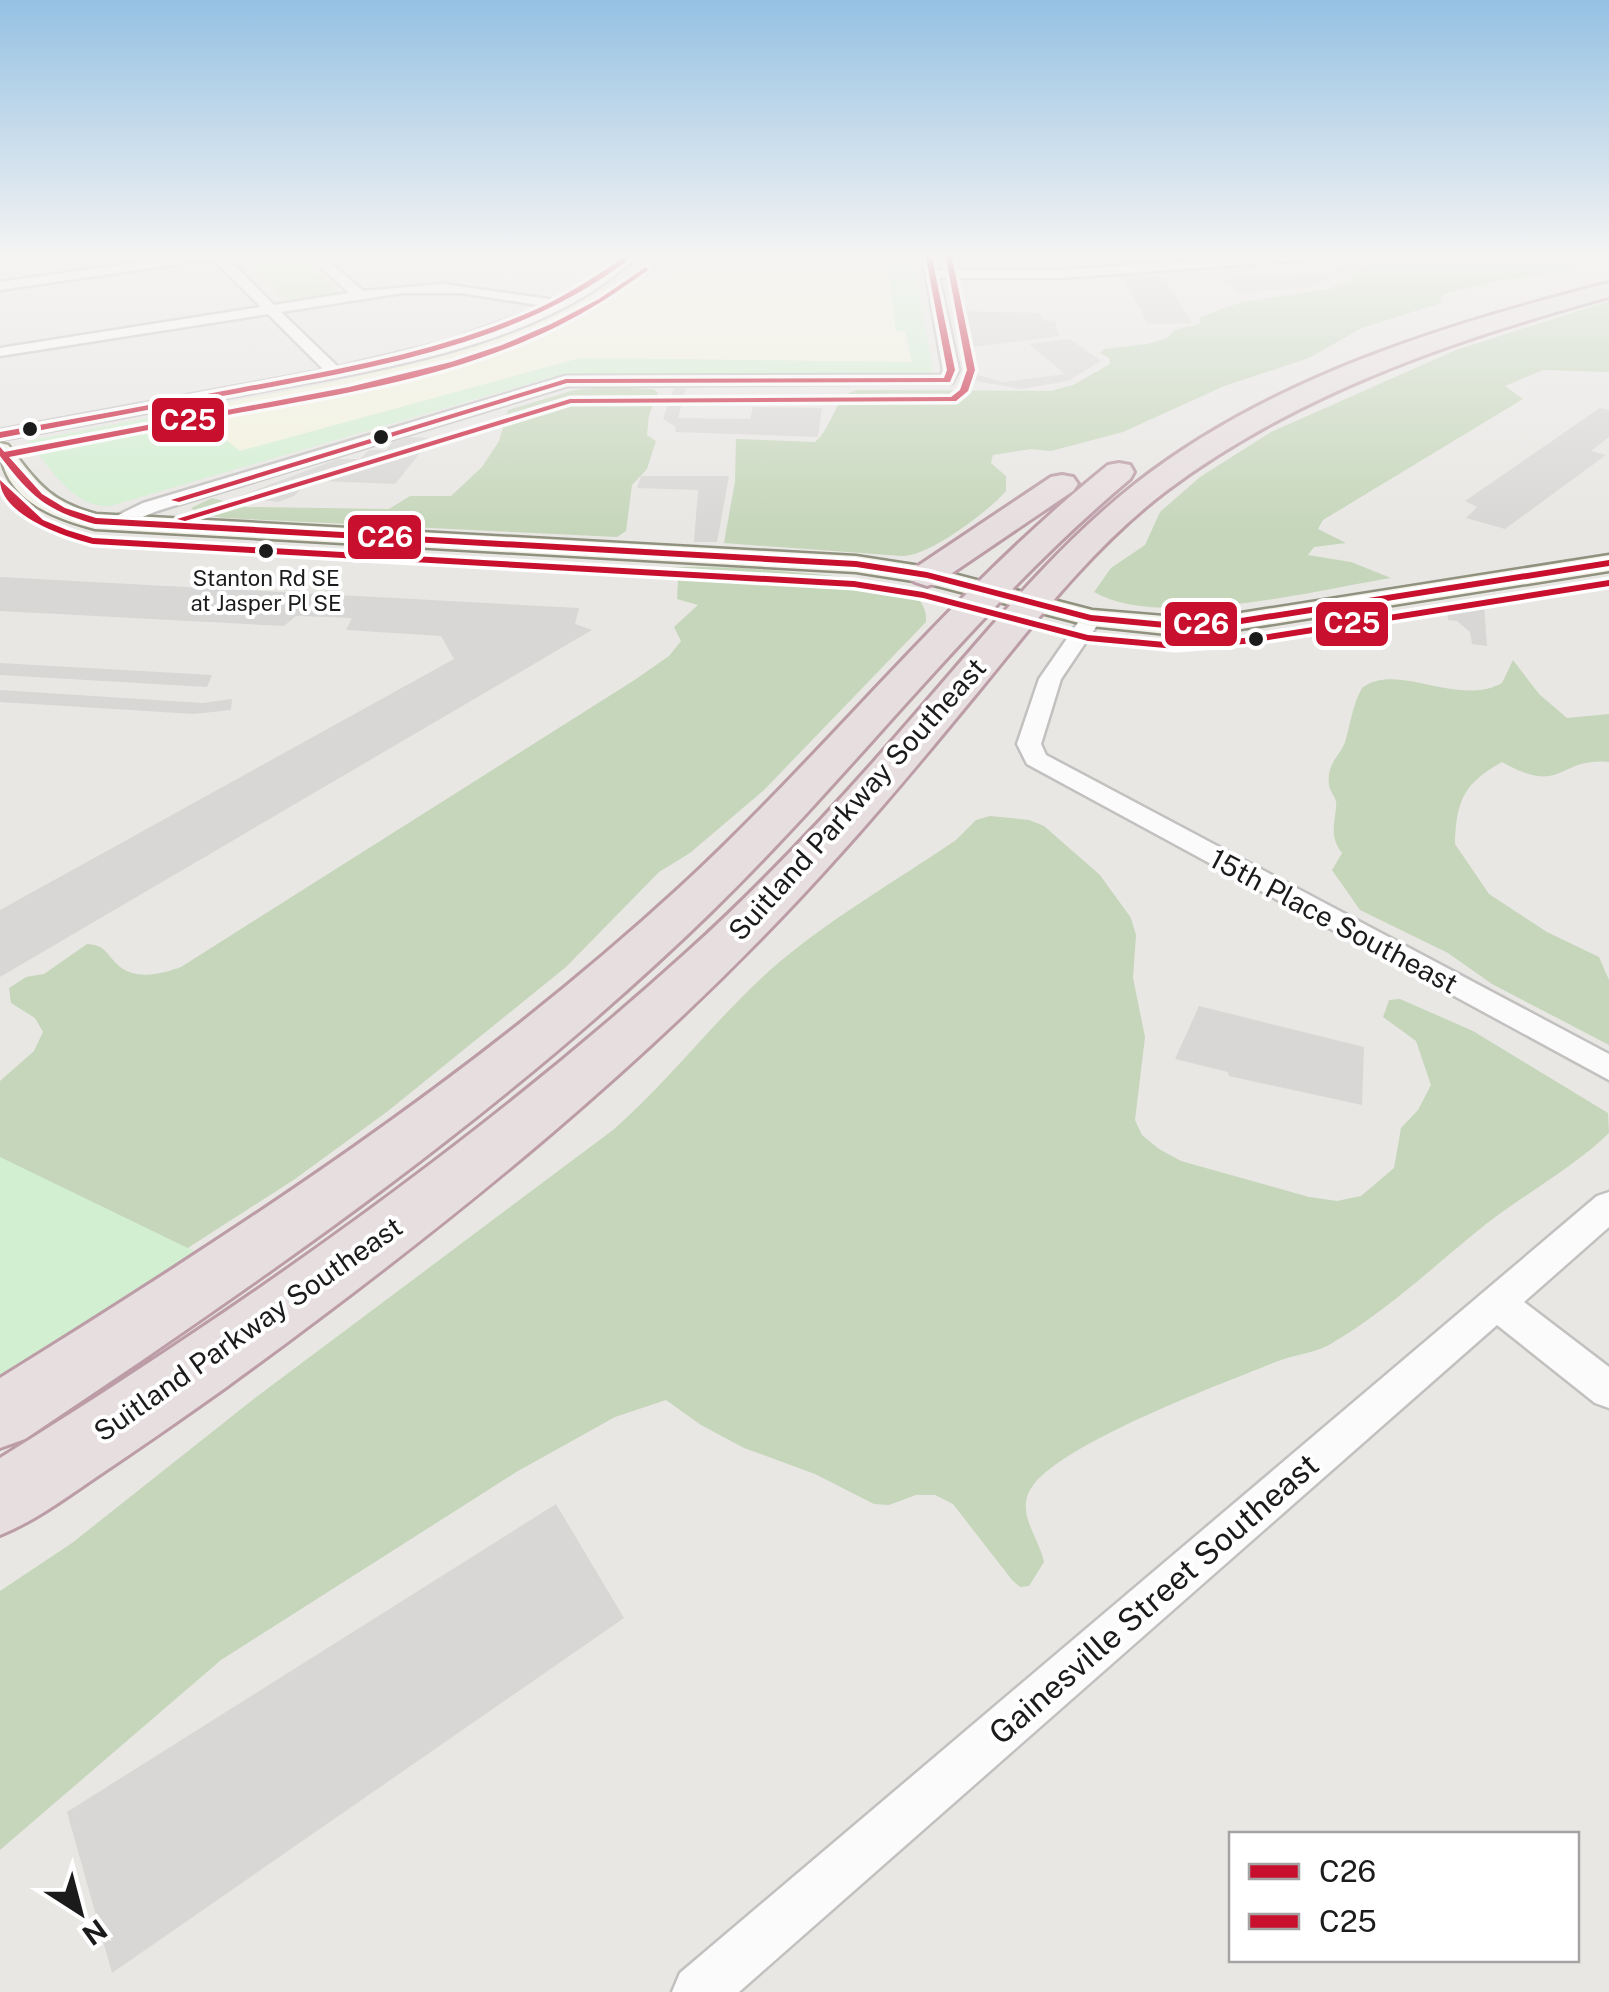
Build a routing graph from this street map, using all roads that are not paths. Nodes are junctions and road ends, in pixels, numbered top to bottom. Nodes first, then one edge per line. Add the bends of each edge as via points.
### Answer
1 (39, 346) edge
2 (306, 346) edge
3 (442, 346) edge
4 (946, 346) edge
5 (1374, 346) edge
6 (1429, 346) edge
7 (0, 352) edge
8 (335, 373) junction
9 (0, 435) edge
10 (1153, 446) junction
11 (0, 450) edge
12 (111, 523) junction
13 (1609, 563) edge
14 (927, 575) junction
15 (1010, 597) junction
16 (1091, 618) junction
17 (1609, 1068) edge
18 (1609, 1206) edge
19 (1497, 1302) junction
20 (1609, 1390) edge
21 (0, 1416) edge
22 (0, 1499) edge
23 (699, 1992) edge

1 - 7 street
2 - 8 street
3 - 8 street
4 - 12 street via 951,374 942,381 611,378 549,385
5 - 10 highway
6 - 15 highway, Suitland Parkway Southeast via 1251,424 1150,488
8 - 9 street
10 - 14 highway via 1034,500
10 - 15 highway, Suitland Parkway Southeast via 1058,521
11 - 12 street via 46,505
12 - 14 street via 828,561
13 - 16 street via 1230,622 1165,626
14 - 15 street
15 - 16 street
15 - 21 highway, Suitland Parkway Southeast via 603,982 343,1188
15 - 22 highway, Suitland Parkway Southeast via 828,839 607,1053 366,1248
16 - 17 street, 15th Place Southeast via 1050,678 1028,744 1036,759
18 - 19 street, Gainesville Street Southeast
19 - 20 street
19 - 23 street, Gainesville Street Southeast

